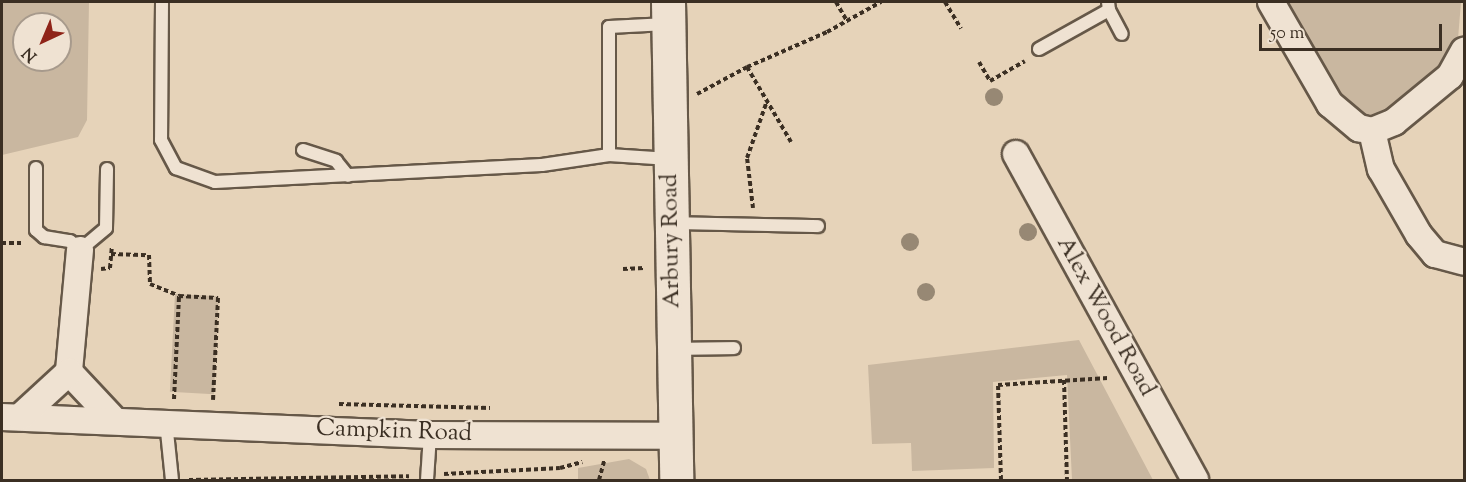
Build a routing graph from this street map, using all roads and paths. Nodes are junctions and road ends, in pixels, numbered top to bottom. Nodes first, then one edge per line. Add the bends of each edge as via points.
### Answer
1 (162, 2) edge
2 (836, 2) edge
3 (881, 2) edge
4 (945, 2) edge
5 (1270, 2) edge
6 (1108, 6) edge
7 (668, 13) edge
8 (847, 21) junction
9 (961, 29) dead end
10 (1122, 34) dead end
11 (1039, 49) joint
12 (1464, 51) edge
13 (979, 62) dead end
14 (747, 67) junction
15 (670, 96) junction
16 (767, 101) junction
17 (1372, 131) junction
18 (791, 142) dead end
19 (303, 150) dead end
20 (609, 154) junction
21 (1016, 154) dead end
22 (671, 159) junction
23 (36, 168) dead end
24 (107, 169) dead end
25 (348, 176) junction
26 (672, 223) junction
27 (754, 225) junction
28 (818, 226) dead end
29 (80, 250) junction
30 (111, 254) dead end
31 (1464, 262) edge
32 (651, 267) dead end
33 (623, 269) dead end
34 (178, 296) junction
35 (734, 348) dead end
36 (674, 349) junction
37 (69, 372) junction
38 (1108, 378) dead end
39 (1064, 380) junction
40 (213, 400) dead end
41 (170, 411) junction
42 (11, 417) edge
43 (114, 420) junction
44 (430, 435) junction
45 (675, 436) junction
46 (427, 478) edge
47 (172, 480) edge
48 (599, 480) edge
49 (676, 480) edge
50 (1001, 480) edge
51 (1067, 480) edge
52 (1195, 480) edge

1 - 25 lane via 161,140 176,168 215,182
2 - 8 path
3 - 8 path
4 - 9 path
5 - 17 street via 1330,104 1351,123
6 - 10 lane
6 - 11 lane
7 - 15 street, Arbury Road
7 - 20 lane via 609,27
8 - 14 path
11 - 13 path via 1033,57 990,81
12 - 17 street via 1458,66 1436,89 1395,122
14 - 15 path via 693,96
14 - 16 path
15 - 22 street, Arbury Road
16 - 18 path
16 - 27 path via 747,158
17 - 31 street via 1381,169 1419,235 1435,254
19 - 25 lane via 336,161
20 - 22 lane
20 - 25 lane via 542,165
21 - 52 street, Alex Wood Road
22 - 26 street, Arbury Road
23 - 29 lane via 36,230 44,237 70,241
24 - 29 lane via 106,228
26 - 27 lane
26 - 36 street, Arbury Road
27 - 28 lane
29 - 37 street
30 - 34 path via 149,255 150,284
32 - 33 path
34 - 40 path via 218,298
34 - 41 path
35 - 36 lane
36 - 45 street, Arbury Road
37 - 42 street, Campkin Road
37 - 43 street
38 - 39 path
39 - 50 path via 998,385
39 - 51 path
41 - 43 street, Campkin Road
41 - 44 street, Campkin Road
41 - 47 lane
42 - 43 street, Campkin Road
44 - 45 street, Campkin Road
44 - 46 lane
45 - 49 street, Arbury Road
46 - 47 path
46 - 48 path via 560,468 604,457

